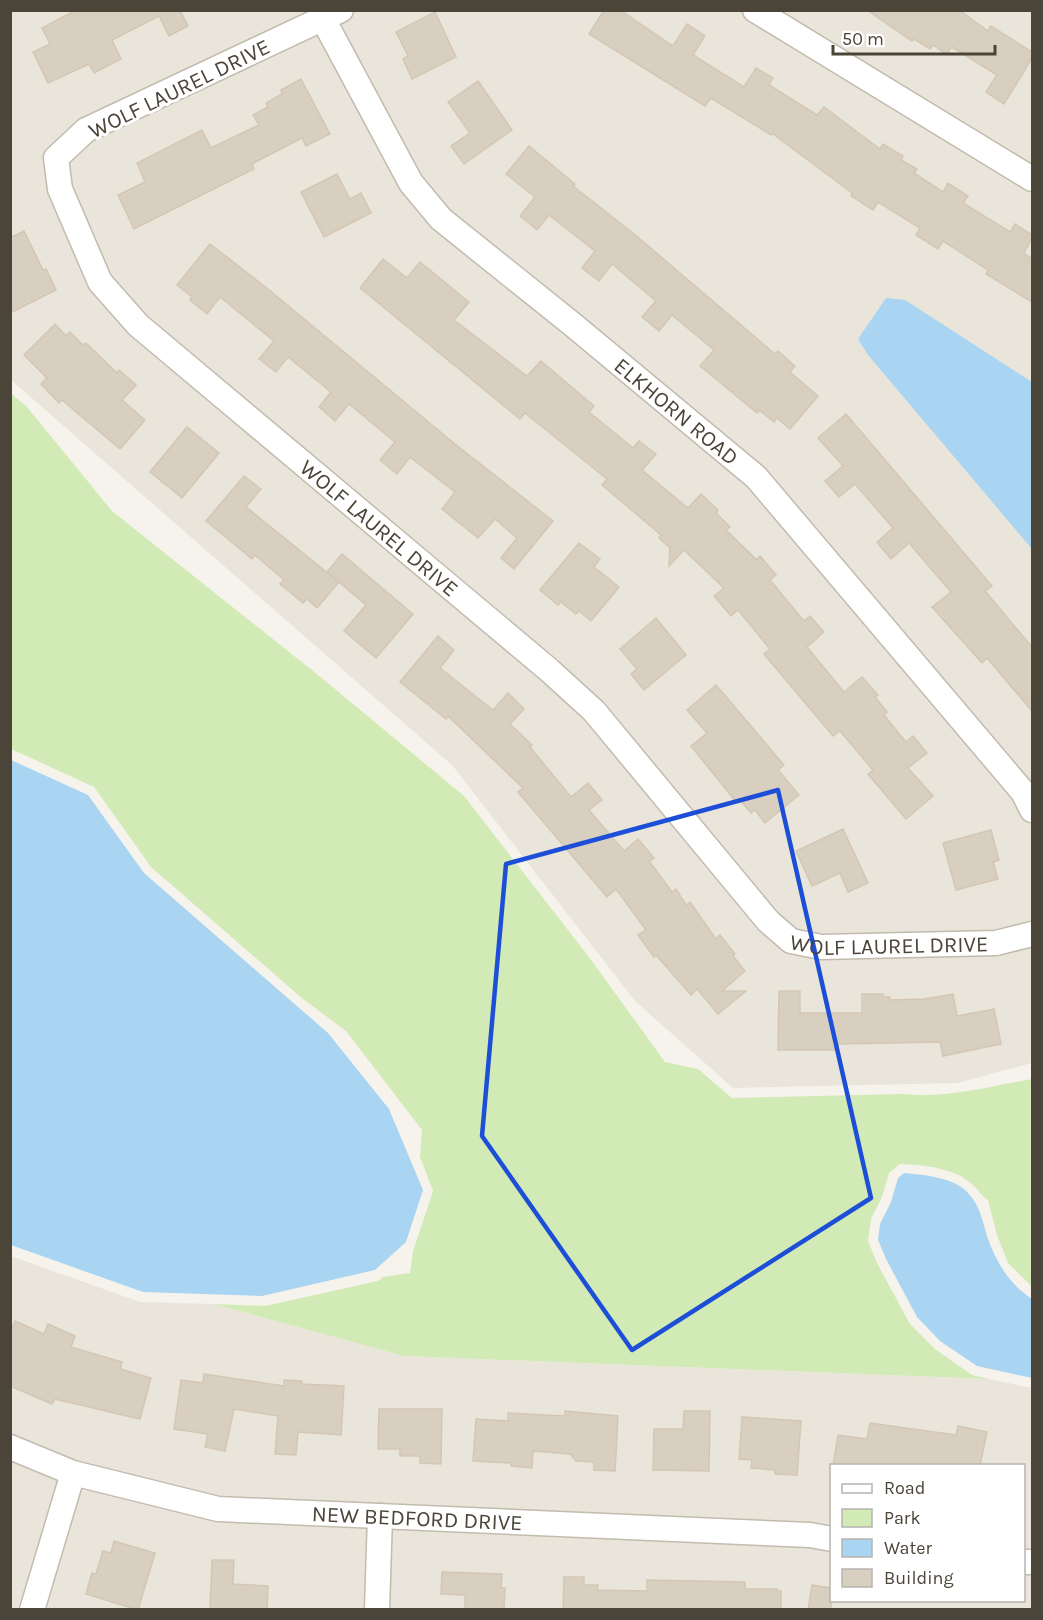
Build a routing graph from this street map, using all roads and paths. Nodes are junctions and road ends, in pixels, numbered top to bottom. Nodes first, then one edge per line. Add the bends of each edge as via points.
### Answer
1 (755, 10) edge
2 (332, 15) edge
3 (1032, 179) edge
4 (1032, 810) edge
5 (1032, 934) edge
6 (10, 1448) edge
7 (73, 1473) junction
8 (380, 1516) junction
9 (830, 1539) edge
10 (32, 1610) edge
11 (377, 1610) edge

1 - 3 street
2 - 4 street, ELKHORN ROAD via 411,183 441,219 756,477 1023,792
2 - 5 street, WOLF LAUREL DRIVE via 86,130 56,158 60,189 100,282 138,325 594,711 768,921 791,941 821,947 996,943
6 - 7 street, NEW BEDFORD DRIVE
7 - 8 street, NEW BEDFORD DRIVE via 218,1509
7 - 10 street
8 - 9 street, NEW BEDFORD DRIVE
8 - 11 street

